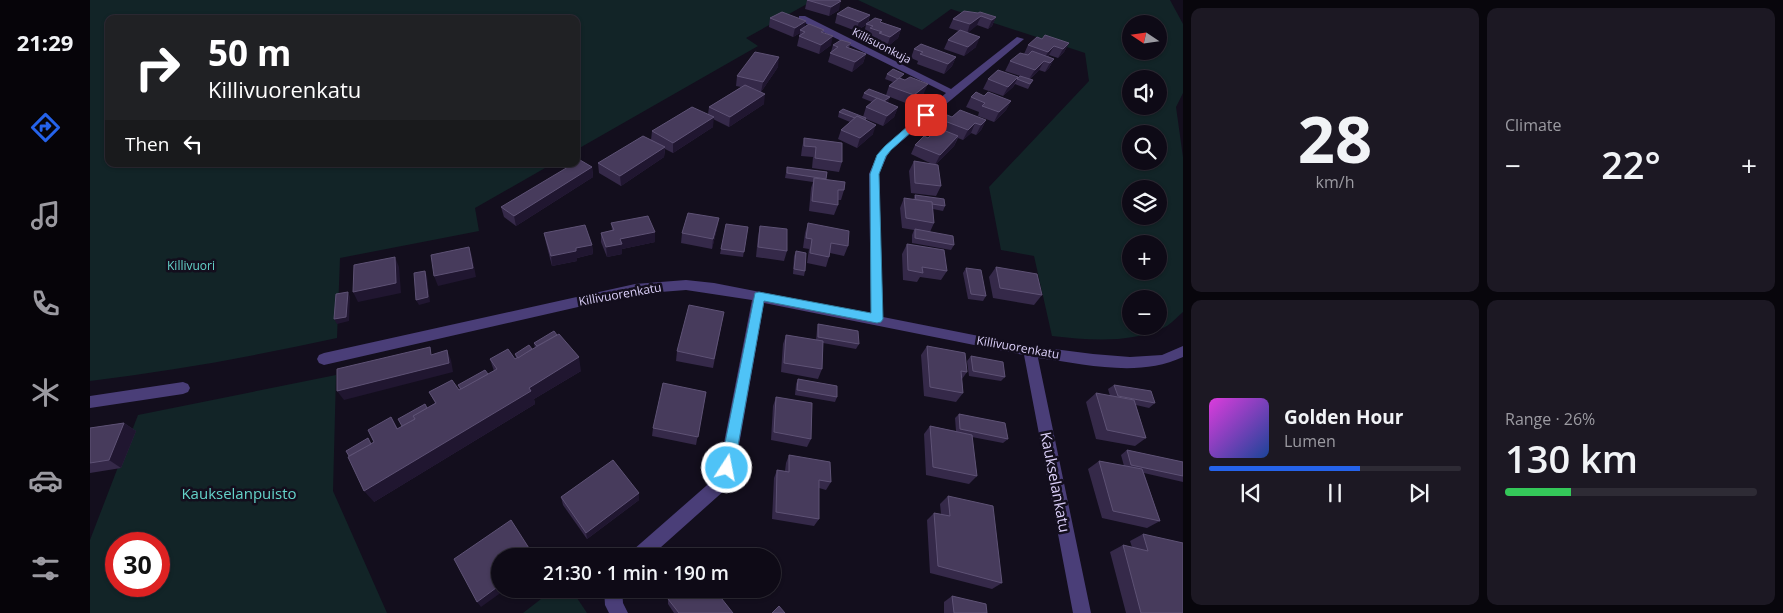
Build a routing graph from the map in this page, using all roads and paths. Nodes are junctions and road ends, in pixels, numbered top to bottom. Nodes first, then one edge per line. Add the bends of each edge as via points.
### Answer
1 (802, 18) edge
2 (1020, 39) dead end
3 (952, 93) junction
4 (759, 296) junction
5 (877, 319) junction
6 (1030, 351) junction
7 (1183, 351) edge
8 (324, 359) dead end
9 (183, 388) dead end
10 (90, 402) edge
11 (648, 548) edge
12 (614, 598) edge
13 (619, 613) edge
14 (1082, 613) edge

1 - 3 street, Killisuonkuja
2 - 3 street
3 - 5 street via 888,148 877,164 874,219
4 - 5 street, Killivuorenkatu
4 - 8 street, Killivuorenkatu via 686,285 635,289
4 - 11 street via 727,468 720,484
5 - 6 street, Killivuorenkatu
6 - 7 street, Killivuorenkatu via 1130,363 1163,360
6 - 14 street, Kaukselankatu
9 - 10 street
12 - 13 street

